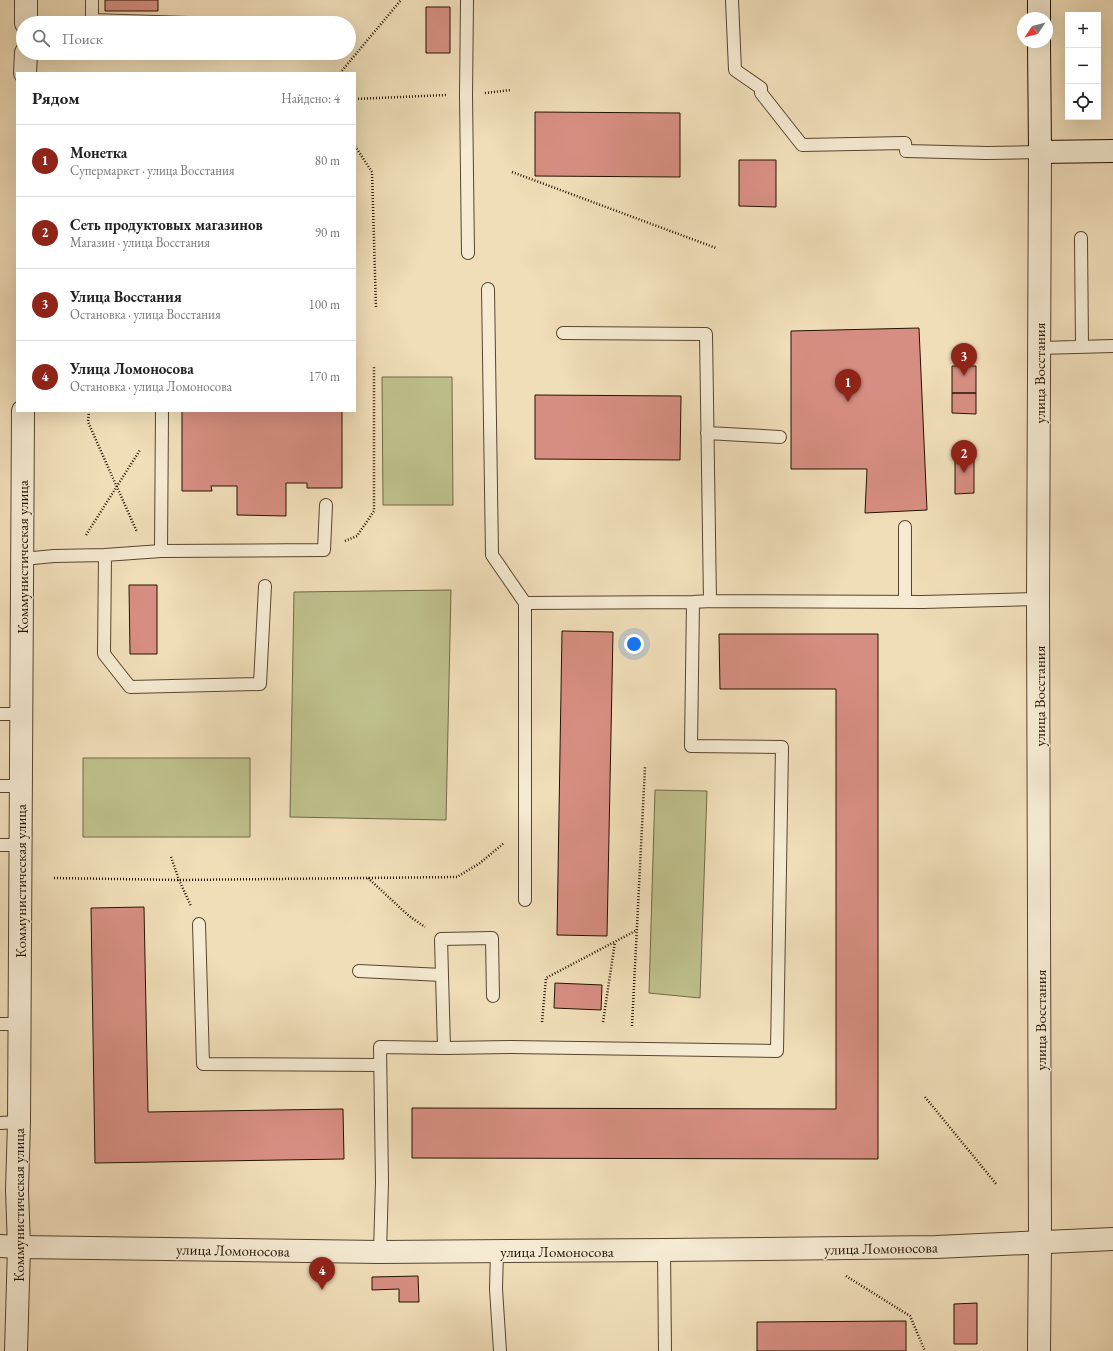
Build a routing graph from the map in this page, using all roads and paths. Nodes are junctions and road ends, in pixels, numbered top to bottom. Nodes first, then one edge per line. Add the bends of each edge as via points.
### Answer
1 (26, 0) edge
2 (92, 0) edge
3 (401, 0) edge
4 (467, 0) edge
5 (732, 0) edge
6 (1039, 0) edge
7 (1039, 12) edge
8 (26, 16) edge
9 (92, 16) edge
10 (1039, 48) edge
11 (356, 54) edge
12 (26, 60) edge
13 (351, 60) edge
14 (26, 72) edge
15 (341, 72) edge
16 (511, 90) dead end
17 (466, 95) junction
18 (356, 99) edge
19 (356, 148) edge
20 (1113, 151) edge
21 (1040, 152) junction
22 (512, 172) dead end
23 (1082, 238) dead end
24 (716, 248) dead end
25 (468, 253) dead end
26 (488, 289) dead end
27 (376, 308) dead end
28 (563, 334) dead end
29 (1082, 346) junction
30 (1113, 346) edge
31 (1039, 348) junction
32 (374, 367) dead end
33 (23, 412) edge
34 (88, 412) edge
35 (162, 412) edge
36 (707, 433) junction
37 (780, 437) dead end
38 (140, 449) dead end
39 (117, 487) junction
40 (326, 505) dead end
41 (905, 527) dead end
42 (324, 550) junction
43 (160, 551) junction
44 (146, 552) junction
45 (105, 555) junction
46 (73, 556) junction
47 (23, 559) junction
48 (265, 586) dead end
49 (1038, 599) junction
50 (710, 601) junction
51 (693, 602) junction
52 (905, 602) junction
53 (524, 603) junction
54 (0, 714) edge
55 (21, 714) junction
56 (645, 767) dead end
57 (10, 786) edge
58 (525, 824) junction
59 (10, 845) edge
60 (171, 857) dead end
61 (54, 878) dead end
62 (368, 878) junction
63 (179, 880) junction
64 (525, 900) dead end
65 (199, 924) joint
66 (637, 930) junction
67 (441, 939) junction
68 (615, 942) junction
69 (359, 970) dead end
70 (442, 976) junction
71 (493, 996) dead end
72 (542, 1022) dead end
73 (603, 1022) dead end
74 (10, 1024) edge
75 (632, 1026) dead end
76 (444, 1048) junction
77 (380, 1065) junction
78 (925, 1097) dead end
79 (9, 1122) edge
80 (997, 1185) dead end
81 (1113, 1239) edge
82 (1040, 1242) junction
83 (10, 1246) edge
84 (664, 1250) junction
85 (497, 1251) junction
86 (380, 1252) junction
87 (846, 1276) dead end
88 (16, 1351) edge
89 (500, 1351) edge
90 (665, 1351) edge
91 (926, 1351) edge
92 (1039, 1351) edge

1 - 8 street
2 - 9 lane
3 - 11 path
4 - 17 lane
5 - 21 lane via 735,70 761,88 761,94 802,145 905,143 906,151
6 - 7 street
10 - 21 street, улица Восстания
12 - 14 street
13 - 15 path
16 - 17 path
17 - 18 path
17 - 25 lane
19 - 27 path via 372,172
20 - 21 street
21 - 31 street, улица Восстания
22 - 24 path
23 - 29 lane
26 - 53 lane via 492,555
28 - 36 lane via 706,334
29 - 30 lane
29 - 31 lane
31 - 49 street, улица Восстания
32 - 42 path via 374,511 357,536
33 - 47 street, Коммунистическая улица
34 - 39 path via 88,422
35 - 43 lane
36 - 37 lane
36 - 50 lane
38 - 39 path
39 - 44 path
39 - 46 path
40 - 42 lane
41 - 52 lane
42 - 43 lane
43 - 44 lane
44 - 45 lane
45 - 46 lane
45 - 48 lane via 104,654 130,687 260,684
46 - 47 lane
47 - 55 street, Коммунистическая улица
49 - 52 lane
49 - 82 street, улица Восстания
50 - 51 lane
50 - 52 lane
51 - 53 lane
51 - 76 lane via 691,746 782,746 777,1051
53 - 58 lane
54 - 55 lane
55 - 57 street, Коммунистическая улица
56 - 66 path
57 - 59 street, Коммунистическая улица
58 - 62 path via 480,863 457,877
58 - 64 lane
59 - 74 street, Коммунистическая улица
60 - 63 path
61 - 63 path
62 - 63 path
62 - 67 path via 409,916
63 - 65 path
65 - 77 lane via 203,1064
66 - 68 path
66 - 75 path
67 - 70 lane
67 - 71 lane via 492,938
68 - 72 path via 546,978
68 - 73 path
69 - 70 lane
70 - 76 lane
74 - 79 street, Коммунистическая улица
76 - 77 lane via 380,1047
77 - 86 lane
78 - 80 path
79 - 83 street, Коммунистическая улица via 17,1190
81 - 82 street, улица Ломоносова
82 - 84 street, улица Ломоносова via 936,1247
82 - 92 street, улица Восстания
83 - 86 street, улица Ломоносова
83 - 88 street, Коммунистическая улица
84 - 85 street, улица Ломоносова
84 - 90 lane
85 - 86 street, улица Ломоносова
85 - 89 lane via 496,1289
87 - 91 path via 910,1316

